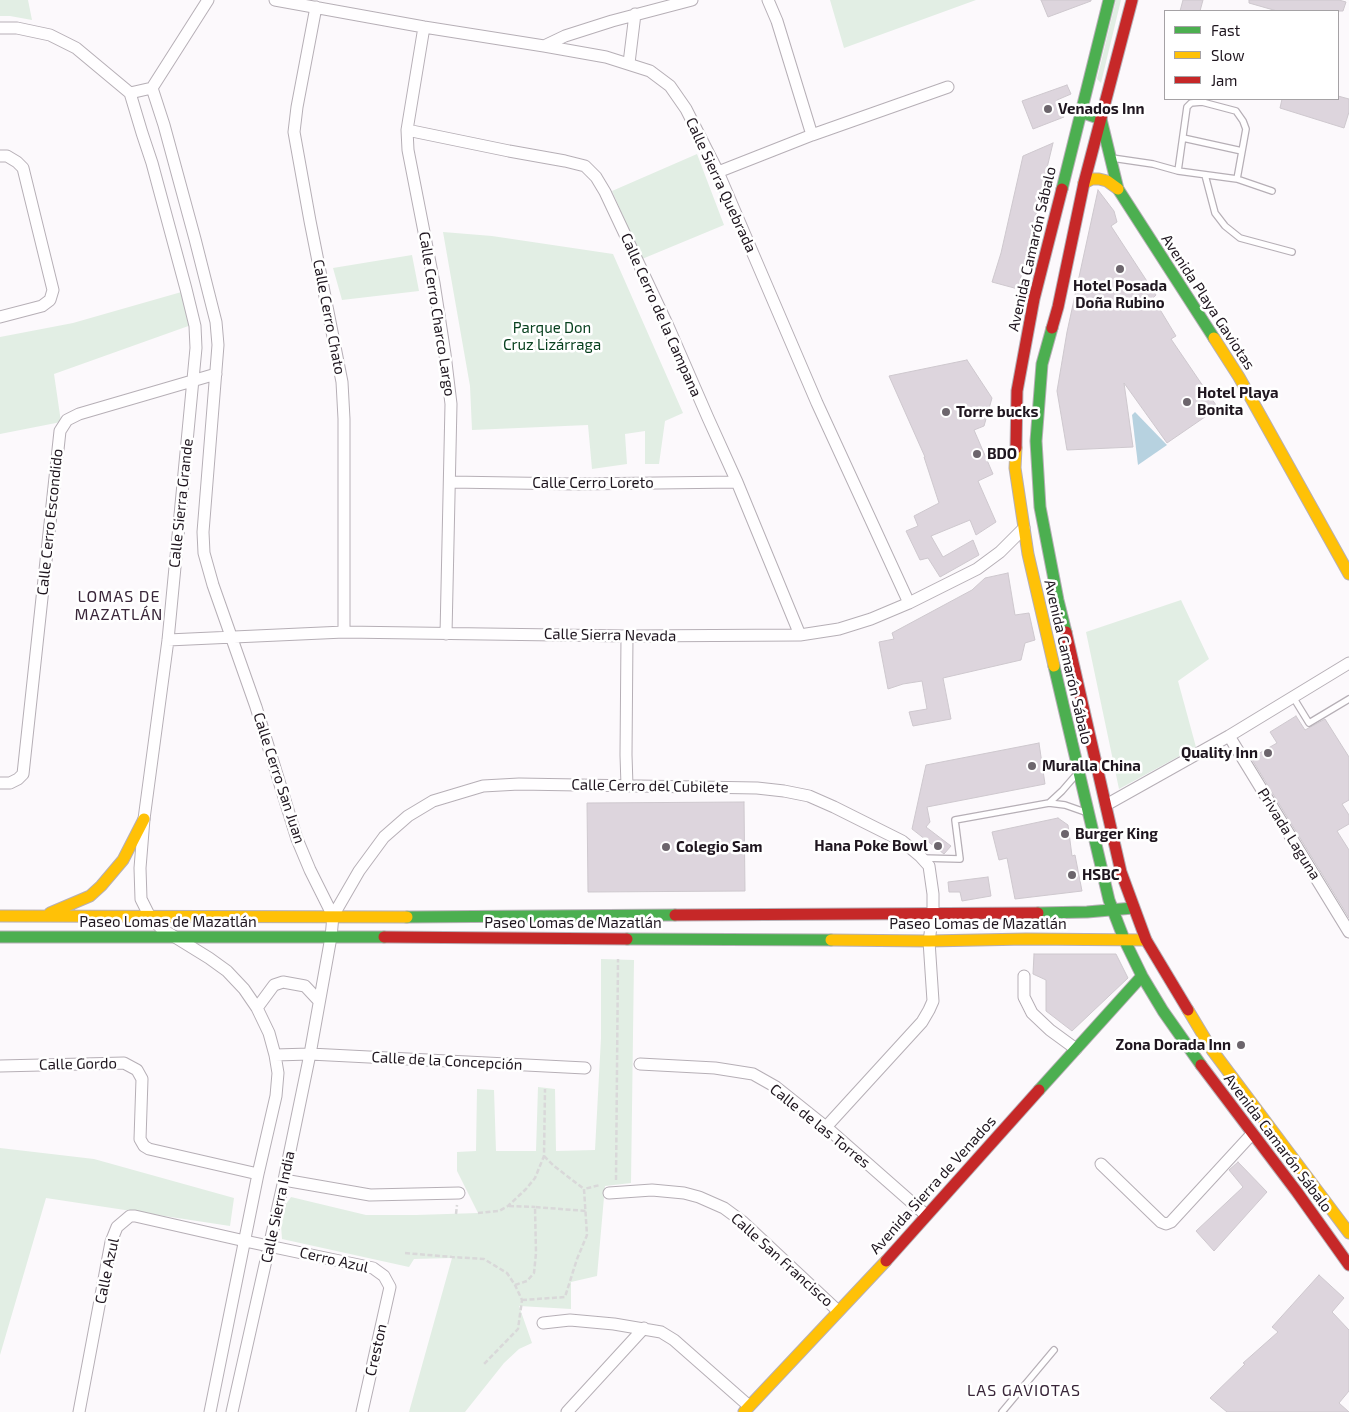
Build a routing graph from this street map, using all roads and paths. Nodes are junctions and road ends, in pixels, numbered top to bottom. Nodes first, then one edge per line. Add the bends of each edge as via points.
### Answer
1 (208, 0) edge
2 (275, 0) edge
3 (692, 0) edge
4 (768, 0) edge
5 (1109, 0) edge
6 (1132, 0) edge
7 (316, 7) junction
8 (635, 14) junction
9 (424, 27) junction
10 (0, 28) edge
11 (544, 46) junction
12 (629, 63) junction
13 (948, 87) dead end
14 (152, 88) junction
15 (130, 93) junction
16 (1081, 112) junction
17 (1101, 119) junction
18 (407, 130) junction
19 (812, 135) junction
20 (1183, 138) junction
21 (1242, 151) junction
22 (0, 156) edge
23 (1110, 158) junction
24 (1178, 171) junction
25 (718, 172) junction
26 (1205, 175) junction
27 (1238, 179) junction
28 (1084, 183) junction
29 (1118, 189) junction
30 (1272, 191) dead end
31 (1292, 252) dead end
32 (0, 317) edge
33 (216, 374) junction
34 (194, 380) junction
35 (450, 482) junction
36 (737, 482) junction
37 (1024, 528) junction
38 (1349, 574) edge
39 (909, 603) junction
40 (344, 632) junction
41 (446, 634) junction
42 (232, 636) junction
43 (627, 636) junction
44 (800, 636) junction
45 (168, 640) junction
46 (1349, 663) edge
47 (1293, 697) junction
48 (1349, 698) edge
49 (1228, 736) junction
50 (1078, 772) junction
51 (0, 783) edge
52 (628, 786) junction
53 (1049, 803) junction
54 (1106, 805) junction
55 (1087, 812) junction
56 (144, 819) junction
57 (922, 858) junction
58 (1133, 908) junction
59 (1112, 910) junction
60 (933, 914) junction
61 (0, 916) edge
62 (333, 916) junction
63 (40, 917) junction
64 (150, 917) junction
65 (1349, 932) edge
66 (174, 937) junction
67 (331, 937) junction
68 (0, 938) edge
69 (1124, 939) junction
70 (1146, 940) junction
71 (929, 941) junction
72 (618, 959) dead end
73 (1024, 976) dead end
74 (1142, 976) junction
75 (319, 1001) junction
76 (257, 1008) junction
77 (1076, 1049) junction
78 (310, 1054) junction
79 (275, 1055) junction
80 (640, 1064) dead end
81 (0, 1066) edge
82 (585, 1068) dead end
83 (545, 1089) dead end
84 (826, 1127) junction
85 (1252, 1134) junction
86 (544, 1156) junction
87 (1100, 1164) dead end
88 (258, 1174) junction
89 (284, 1180) junction
90 (616, 1182) dead end
91 (584, 1189) junction
92 (605, 1189) joint
93 (459, 1193) dead end
94 (508, 1206) junction
95 (535, 1207) junction
96 (586, 1210) junction
97 (478, 1213) dead end
98 (926, 1215) junction
99 (1347, 1226) edge
100 (245, 1241) junction
101 (269, 1246) junction
102 (405, 1253) dead end
103 (1349, 1265) edge
104 (515, 1285) junction
105 (390, 1287) joint
106 (522, 1300) junction
107 (838, 1310) junction
108 (543, 1323) dead end
109 (644, 1328) junction
110 (1054, 1350) dead end
111 (484, 1364) dead end
112 (746, 1409) edge
113 (79, 1412) edge
114 (210, 1412) edge
115 (232, 1412) edge
116 (362, 1412) edge
117 (567, 1412) edge
118 (1002, 1412) edge

1 - 14 street
2 - 7 street, Calle Sierra Quebrada
3 - 8 street
4 - 19 street
5 - 16 street, Avenida Camarón Sábalo
6 - 17 street, Avenida Camarón Sábalo
7 - 9 street, Calle Sierra Quebrada
7 - 40 street, Calle Cerro Chato via 294,132 342,382
8 - 11 street
8 - 12 street
9 - 11 street, Calle Sierra Quebrada
9 - 18 street, Calle Cerro Charco Largo
10 - 15 street via 50,35 76,48
11 - 12 street, Calle Sierra Quebrada
12 - 25 street, Calle Sierra Quebrada via 650,71 670,86 686,109
13 - 19 street
14 - 15 street
14 - 33 street, Calle Sierra Grande via 216,322
15 - 34 street, Calle Sierra Grande via 195,326
16 - 17 street
16 - 37 street, Avenida Camarón Sábalo via 1034,299 1017,391 1015,468
17 - 23 street, Avenida Playa Gaviotas
17 - 28 street, Avenida Camarón Sábalo
18 - 35 street, Calle Cerro Charco Largo via 451,404
18 - 36 street, Calle Cerro de la Campana via 565,161 585,166 596,177 668,326
19 - 25 street
20 - 21 lane
20 - 21 lane via 1186,107 1202,102 1236,111 1246,129
20 - 24 lane
21 - 27 lane
22 - 32 street via 7,156 23,168 53,290 50,300 42,306
23 - 24 lane
23 - 29 street, Avenida Playa Gaviotas
24 - 26 lane
25 - 39 street, Calle Sierra Quebrada via 817,403
26 - 27 lane
26 - 31 lane via 1215,213 1225,226 1240,238
27 - 30 lane
28 - 29 street via 1099,179
28 - 54 street, Avenida Camarón Sábalo via 1058,307 1042,364 1036,441 1040,506 1049,555
29 - 38 street, Avenida Playa Gaviotas via 1239,377
33 - 34 street, Calle Cerro Escondido
33 - 42 street, Calle Sierra Grande via 204,553
34 - 45 street, Calle Sierra Grande
34 - 51 street, Calle Cerro Escondido via 79,414 67,420 60,430 23,774 10,783
35 - 36 street, Calle Cerro Loreto
35 - 41 street, Calle Cerro Charco Largo
36 - 44 street, Calle Cerro de la Campana
37 - 39 street, Calle Sierra Nevada via 977,569
37 - 50 street, Avenida Camarón Sábalo via 1034,585
39 - 44 street, Calle Sierra Nevada via 839,629
40 - 41 street, Calle Sierra Nevada
40 - 42 street, Calle Sierra Nevada
41 - 43 street, Calle Sierra Nevada
42 - 45 street, Calle Sierra Nevada
42 - 62 street, Calle Cerro San Juan via 297,839
43 - 44 street, Calle Sierra Nevada
43 - 52 street
45 - 56 street, Calle Sierra Grande
46 - 47 street
47 - 48 lane via 1309,723
47 - 49 street
49 - 54 street
49 - 65 street, Privada Laguna
50 - 53 lane
50 - 55 street, Avenida Camarón Sábalo
52 - 57 street, Calle Cerro del Cubilete via 757,788 810,796 902,841
52 - 62 street, Calle Cerro del Cubilete via 483,786 434,801 408,816 384,837 359,871
53 - 55 lane
53 - 57 lane via 955,820 960,859
54 - 58 street, Avenida Camarón Sábalo
55 - 59 street, Avenida Camarón Sábalo
56 - 63 street via 123,860 101,886 90,896
56 - 64 street, Calle Sierra Grande via 141,899
57 - 60 street, Calle Cerro del Cubilete via 929,866
58 - 59 street, Paseo Lomas de Mazatlán
58 - 70 street, Avenida Camarón Sábalo
59 - 60 street, Paseo Lomas de Mazatlán
59 - 69 street, Avenida Camarón Sábalo
60 - 62 street, Paseo Lomas de Mazatlán
60 - 71 street, Calle Cerro del Cubilete
61 - 63 street, Paseo Lomas de Mazatlán
62 - 64 street, Paseo Lomas de Mazatlán
62 - 67 street, Calle Sierra India
63 - 64 street, Paseo Lomas de Mazatlán
64 - 66 street, Calle Sierra India
66 - 67 street, Paseo Lomas de Mazatlán
66 - 68 street, Paseo Lomas de Mazatlán
66 - 76 street, Calle Sierra India via 227,971
67 - 71 street, Paseo Lomas de Mazatlán
67 - 75 street, Calle Sierra India
69 - 70 street, Paseo Lomas de Mazatlán
69 - 71 street, Paseo Lomas de Mazatlán
69 - 74 street, Avenida Camarón Sábalo
70 - 99 street, Avenida Camarón Sábalo via 1212,1050
71 - 84 street, Calle Cerro del Cubilete via 933,1001 929,1010 922,1022
72 - 90 path
73 - 77 street via 1024,997 1032,1013
74 - 77 street, Avenida Sierra de Venados
74 - 85 street, Avenida Camarón Sábalo via 1184,1042
75 - 76 street via 305,986 283,982 274,985
75 - 78 street, Calle Sierra India
76 - 79 street, Calle Sierra India
77 - 98 street, Avenida Sierra de Venados
78 - 79 street
78 - 82 street, Calle de la Concepción
78 - 89 street, Calle Sierra India
79 - 88 street, Calle Sierra India via 278,1073 276,1096
80 - 84 street, Calle de las Torres via 715,1068 753,1074 776,1087
81 - 88 street, Calle Gordo via 124,1063 137,1070 142,1079 140,1139 144,1146
83 - 86 path
84 - 98 street, Calle de las Torres
85 - 87 street via 1172,1222 1166,1224
85 - 103 street, Avenida Camarón Sábalo
86 - 91 path
86 - 94 path via 535,1178
88 - 100 street, Calle Sierra India
89 - 93 street via 370,1195
89 - 101 street, Calle Sierra India
91 - 92 path
91 - 96 path
92 - 107 street, Calle San Francisco via 684,1193 724,1208
94 - 95 path
94 - 97 path via 499,1211
95 - 96 path
95 - 104 path via 534,1273 527,1281
96 - 106 path via 587,1235 565,1297
98 - 107 street, Avenida Sierra de Venados
100 - 101 street, Calle Azul
100 - 113 street, Calle Azul via 135,1216 130,1216 117,1227 111,1242
100 - 114 street, Calle Sierra India
101 - 105 street, Cerro Azul via 373,1268 384,1276
101 - 115 street, Calle Sierra India
102 - 104 path via 484,1259 507,1273
104 - 106 path
105 - 116 street, Creston
106 - 111 path via 518,1329
107 - 112 street, Avenida Sierra de Venados
108 - 109 street via 570,1320
109 - 112 street via 661,1332 674,1340
109 - 117 street
110 - 118 lane

